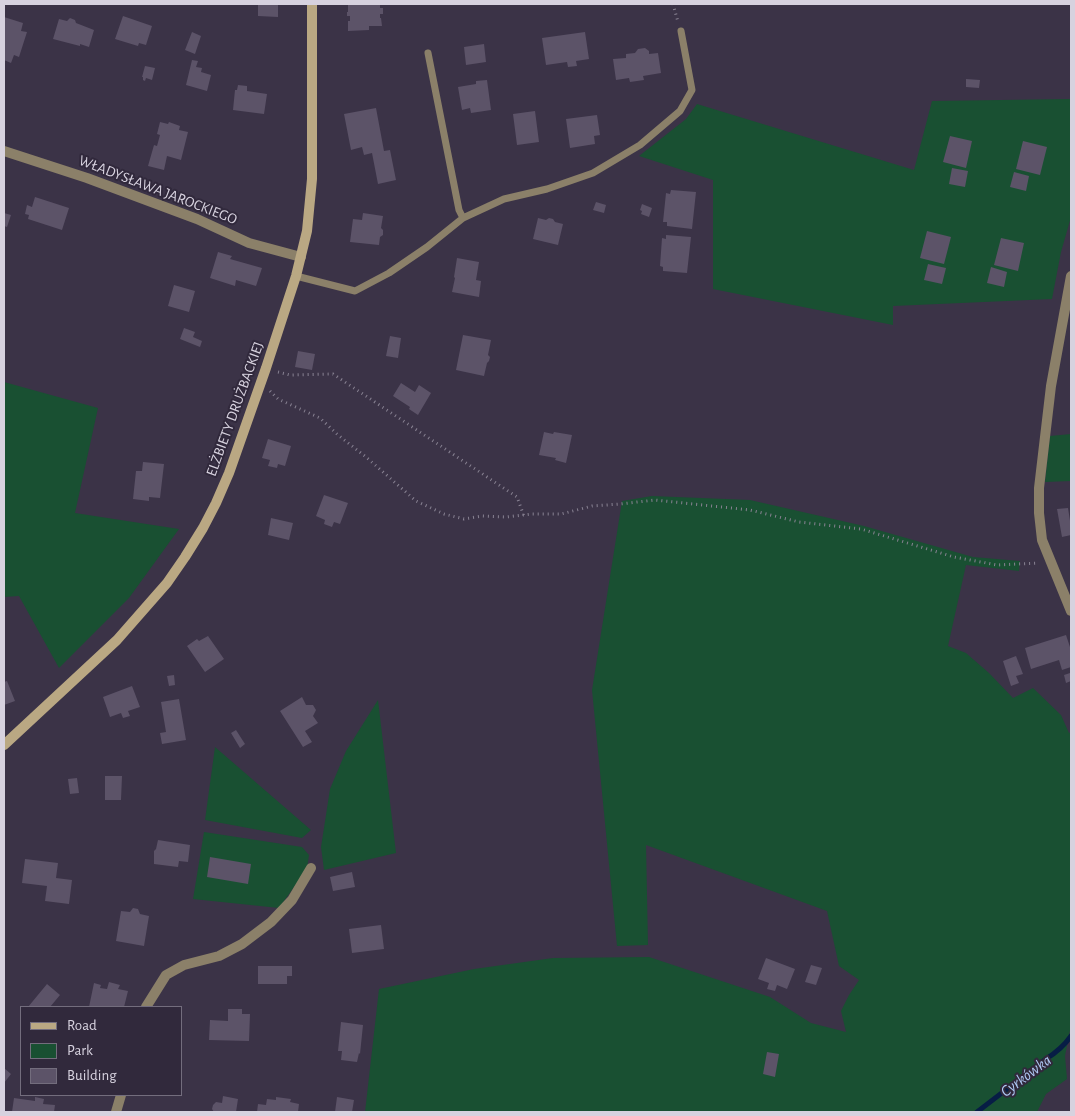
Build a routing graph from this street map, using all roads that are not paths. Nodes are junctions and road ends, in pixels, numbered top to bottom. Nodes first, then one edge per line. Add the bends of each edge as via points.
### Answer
1 (312, 4) edge
2 (681, 32) road end
3 (428, 53) dead end
4 (4, 151) edge
5 (463, 218) junction
6 (301, 256) junction
7 (296, 276) junction
8 (1071, 276) edge
9 (1071, 611) edge
10 (4, 746) edge
11 (311, 868) dead end
12 (147, 1006) edge
13 (121, 1096) edge
14 (116, 1112) edge

1 - 6 street, ELŻBIETY DRUŻBACKIEJ via 312,178
2 - 5 lane via 692,90 680,111 640,145 593,173 504,199
3 - 5 lane
4 - 6 street, WŁADYSŁAWA JAROCKIEGO via 197,219 249,243
5 - 7 lane via 389,273 355,291
6 - 7 street, ELŻBIETY DRUŻBACKIEJ
7 - 10 street, ELŻBIETY DRUŻBACKIEJ via 229,473 198,535 167,583 116,640
8 - 9 street via 1051,386 1039,488 1042,540
11 - 12 street via 292,900 271,922 220,956 184,965 166,976
13 - 14 street

